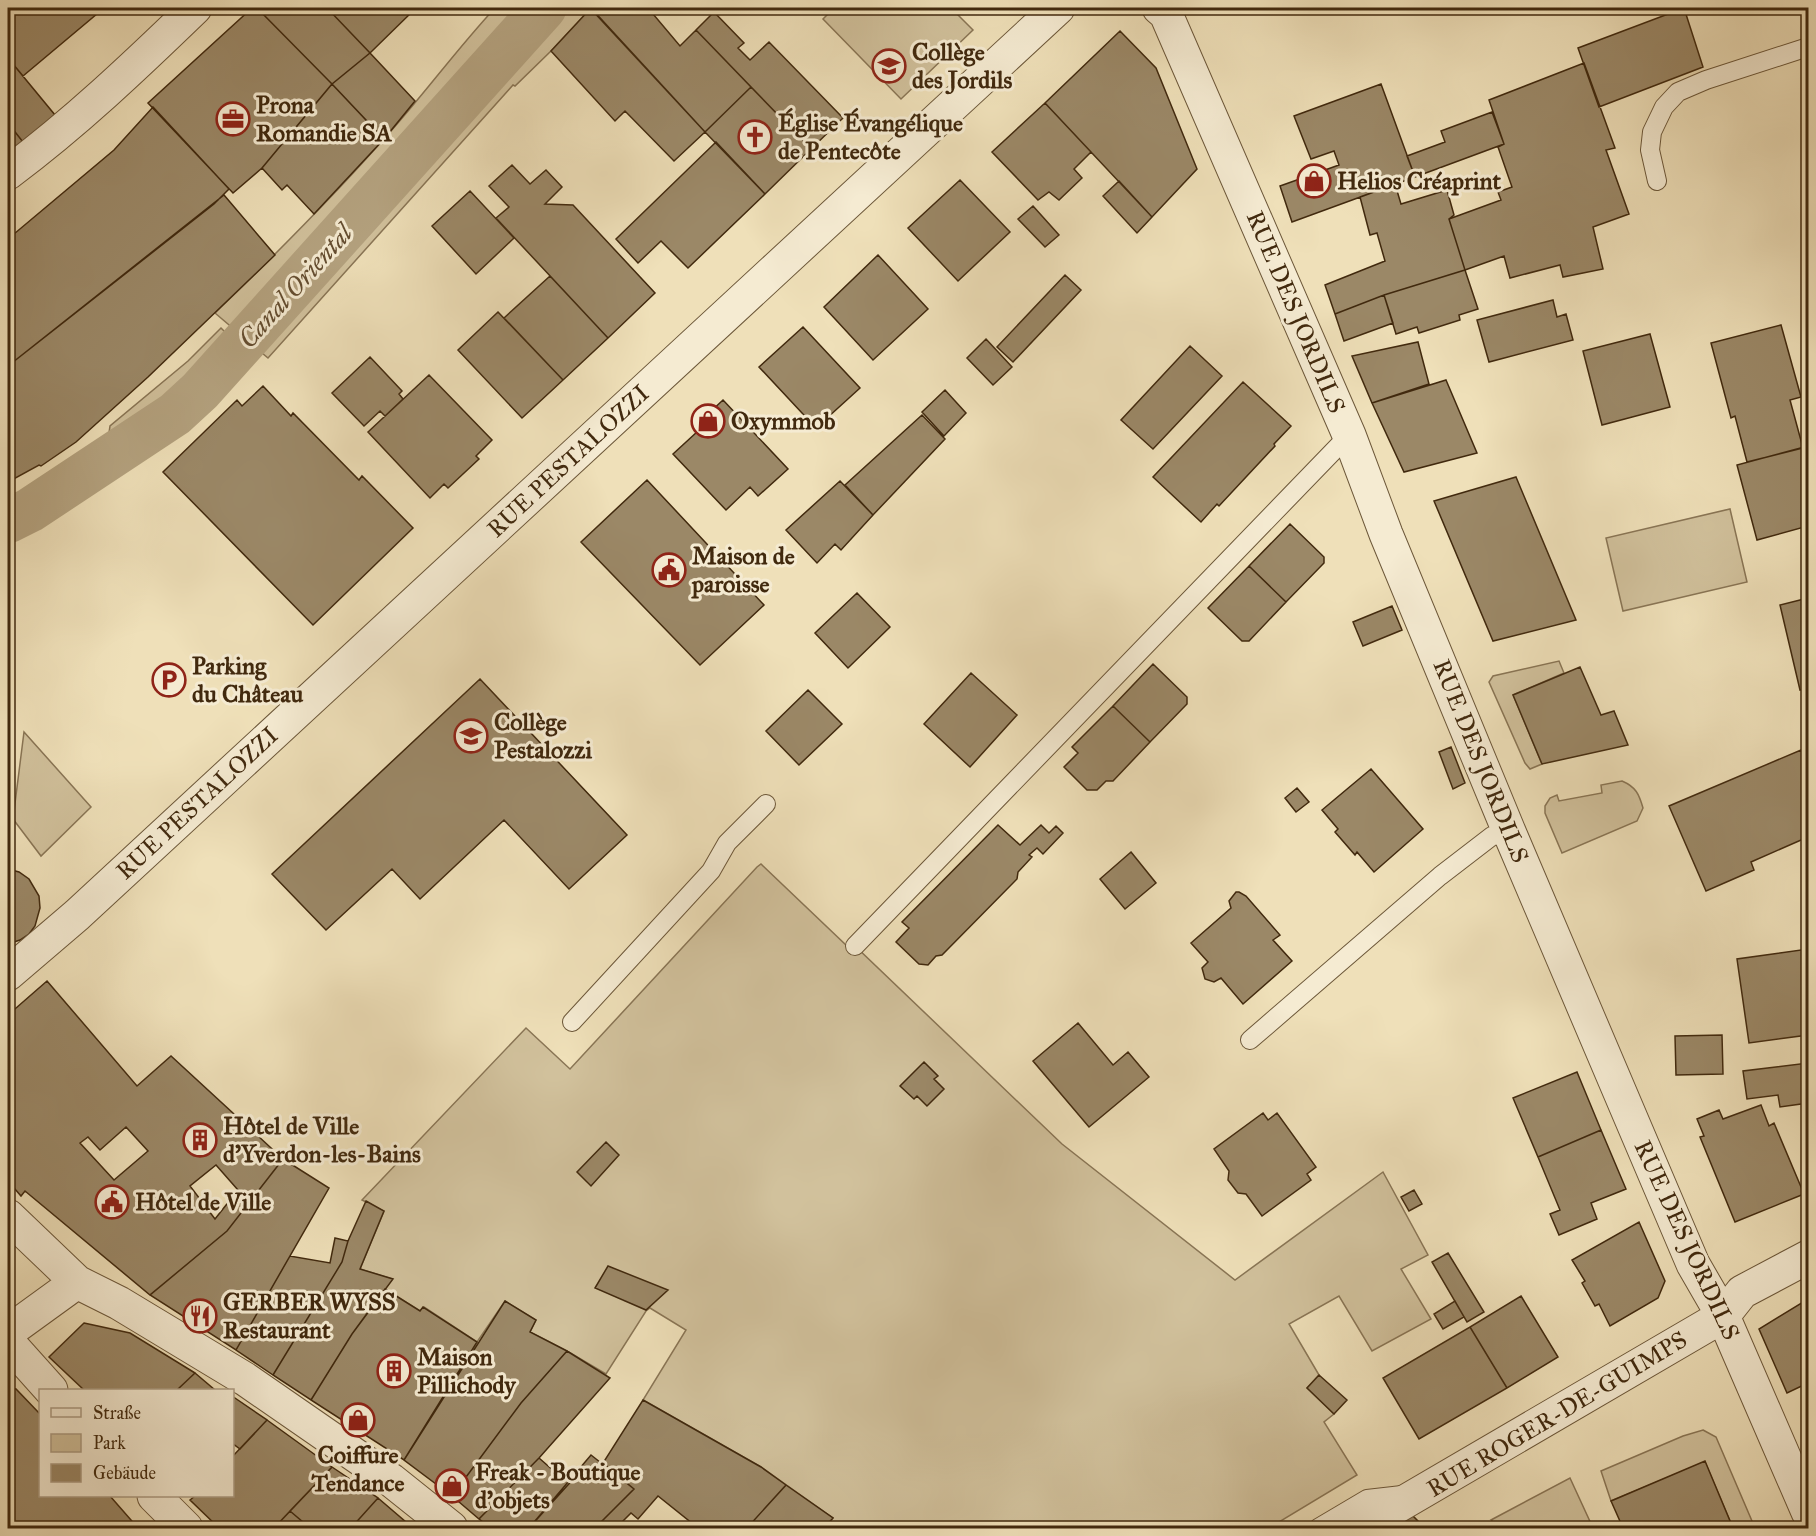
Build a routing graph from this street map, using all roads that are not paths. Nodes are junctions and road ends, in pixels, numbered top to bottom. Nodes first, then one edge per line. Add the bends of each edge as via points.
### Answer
1 (195, 8) edge
2 (1058, 8) edge
3 (1159, 8) edge
4 (1809, 47) edge
5 (8, 173) edge
6 (1657, 181) dead end
7 (1349, 435) junction
8 (766, 804) dead end
9 (1510, 834) junction
10 (855, 945) dead end
11 (8, 974) edge
12 (572, 1022) dead end
13 (1251, 1040) dead end
14 (8, 1216) edge
15 (1809, 1257) edge
16 (77, 1282) junction
17 (1723, 1316) junction
18 (8, 1332) edge
19 (8, 1342) edge
20 (42, 1381) edge
21 (1425, 1492) junction
22 (155, 1497) edge
23 (1809, 1512) edge
24 (1369, 1523) edge
25 (186, 1528) edge
26 (451, 1528) edge
27 (1318, 1528) edge

1 - 5 street via 58,135
2 - 11 street, RUE PESTALOZZI via 77,915
3 - 7 street, RUE DES JORDILS via 1166,14
4 - 6 lane via 1677,92 1652,132 1650,150
7 - 9 street, RUE DES JORDILS
7 - 10 lane
8 - 12 lane via 727,843 711,871
9 - 13 lane via 1492,836 1440,876
9 - 17 street, RUE DES JORDILS via 1693,1264
14 - 16 street
15 - 17 street, RUE ROGER-DE-GUIMPS via 1742,1292
16 - 18 street
16 - 26 street via 120,1303 245,1379 391,1480
17 - 21 street, RUE ROGER-DE-GUIMPS
17 - 23 street, RUE DES JORDILS
19 - 20 street
21 - 24 street, RUE ROGER-DE-GUIMPS
21 - 27 lane via 1367,1499
22 - 25 street

